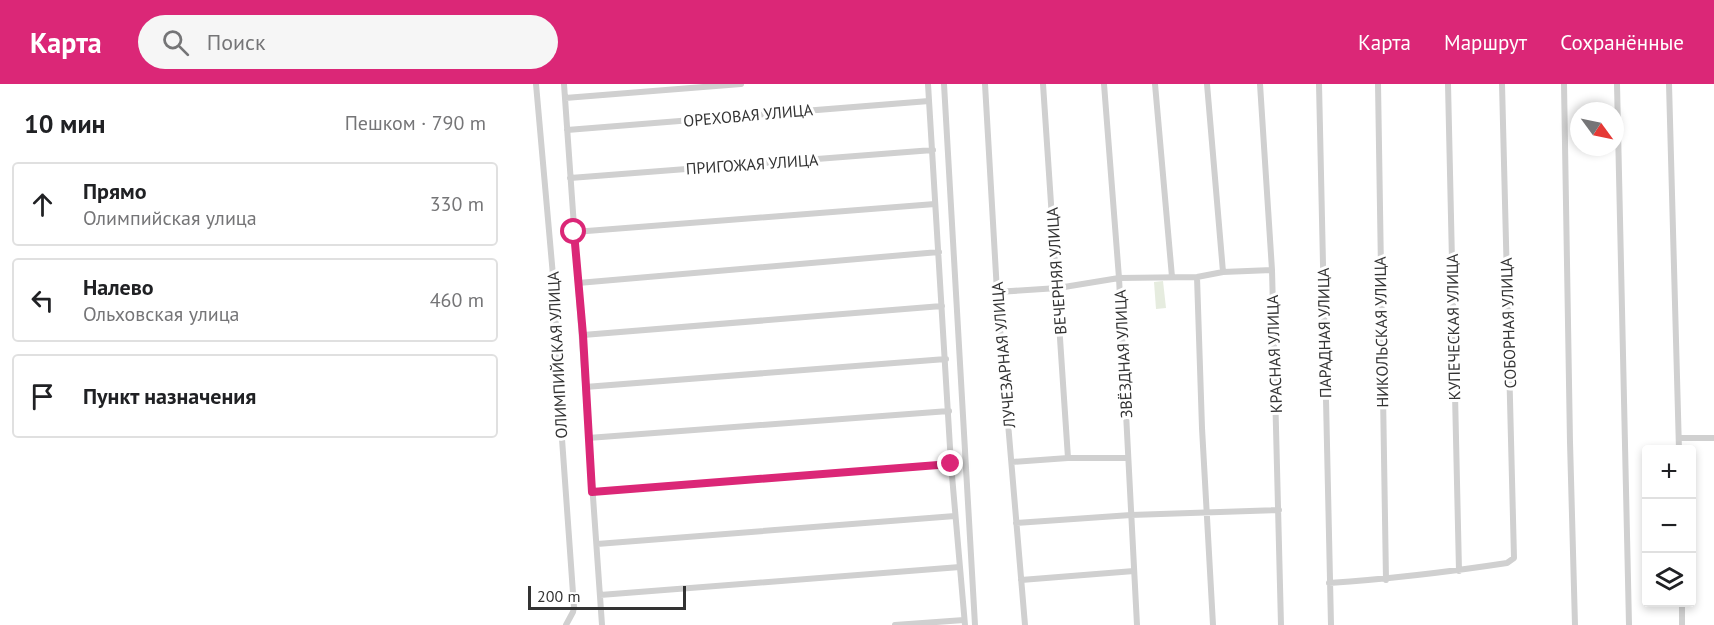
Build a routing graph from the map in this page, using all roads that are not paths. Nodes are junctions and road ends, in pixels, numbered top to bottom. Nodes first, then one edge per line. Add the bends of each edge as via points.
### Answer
1 (536, 84) edge
2 (564, 84) edge
3 (741, 84) edge
4 (928, 84) edge
5 (944, 84) edge
6 (985, 84) edge
7 (1043, 84) edge
8 (1104, 84) edge
9 (1155, 84) edge
10 (1207, 84) edge
11 (1260, 84) edge
12 (1319, 84) edge
13 (1378, 84) edge
14 (1448, 84) edge
15 (1502, 84) edge
16 (1563, 84) edge
17 (1617, 84) edge
18 (1669, 84) edge
19 (565, 98) junction
20 (928, 101) junction
21 (567, 130) junction
22 (933, 150) junction
23 (570, 178) junction
24 (935, 204) junction
25 (574, 232) junction
26 (939, 252) junction
27 (1272, 270) junction
28 (1223, 272) junction
29 (1172, 277) junction
30 (1197, 277) junction
31 (1119, 278) junction
32 (578, 283) junction
33 (1058, 288) junction
34 (997, 291) junction
35 (942, 306) junction
36 (583, 335) junction
37 (946, 359) junction
38 (585, 387) junction
39 (949, 411) junction
40 (588, 438) junction
41 (1679, 438) junction
42 (1714, 438) edge
43 (1679, 445) edge
44 (1068, 458) junction
45 (1127, 458) junction
46 (1012, 462) junction
47 (951, 464) junction
48 (592, 492) junction
49 (1279, 510) junction
50 (1206, 512) junction
51 (1131, 515) junction
52 (955, 516) junction
53 (1016, 523) junction
54 (597, 544) junction
55 (960, 567) junction
56 (1134, 571) junction
57 (1460, 571) junction
58 (1021, 580) junction
59 (1386, 580) junction
60 (1329, 583) junction
61 (600, 595) junction
62 (1682, 607) edge
63 (965, 622) edge
64 (566, 625) edge
65 (602, 625) edge
66 (895, 625) edge
67 (975, 625) edge
68 (1024, 625) edge
69 (1137, 625) edge
70 (1213, 625) edge
71 (1281, 625) edge
72 (1331, 625) edge
73 (1575, 625) edge
74 (1629, 625) edge
75 (1682, 625) edge

1 - 64 street, ОЛИМПИЙСКАЯ УЛИЦА via 554,286 574,607
2 - 19 street, ОЛИМПИЙСКАЯ УЛИЦА
3 - 19 street
4 - 20 street
5 - 67 street
6 - 34 street, ЛУЧЕЗАРНАЯ УЛИЦА
7 - 33 street, ВЕЧЕРНЯЯ УЛИЦА
8 - 31 street, ЗВЁЗДНАЯ УЛИЦА
9 - 29 street
10 - 28 street
11 - 27 street, КРАСНАЯ УЛИЦА
12 - 60 street, ПАРАДНАЯ УЛИЦА
13 - 59 street, НИКОЛЬСКАЯ УЛИЦА
14 - 57 street, КУПЕЧЕСКАЯ УЛИЦА
15 - 57 street, СОБОРНАЯ УЛИЦА via 1514,556 1512,561
16 - 73 street
17 - 74 street
18 - 41 street
19 - 21 street, ОЛИМПИЙСКАЯ УЛИЦА
20 - 21 street, ОРЕХОВАЯ УЛИЦА
20 - 22 street
21 - 23 street, ОЛИМПИЙСКАЯ УЛИЦА
22 - 23 street, ПРИГОЖАЯ УЛИЦА
22 - 24 street
23 - 25 street, ОЛИМПИЙСКАЯ УЛИЦА
24 - 25 street
24 - 26 street
25 - 32 street, ОЛИМПИЙСКАЯ УЛИЦА
26 - 32 street
26 - 35 street
27 - 28 street
27 - 49 street, КРАСНАЯ УЛИЦА
28 - 30 street
29 - 30 street
29 - 31 street
30 - 50 street
31 - 33 street
31 - 45 street, ЗВЁЗДНАЯ УЛИЦА
32 - 36 street, ОЛИМПИЙСКАЯ УЛИЦА
33 - 34 street
33 - 44 street, ВЕЧЕРНЯЯ УЛИЦА
34 - 46 street, ЛУЧЕЗАРНАЯ УЛИЦА
35 - 36 street
35 - 37 street
36 - 38 street, ОЛИМПИЙСКАЯ УЛИЦА
37 - 38 street
37 - 39 street
38 - 40 street, ОЛИМПИЙСКАЯ УЛИЦА
39 - 40 street
39 - 47 street
40 - 48 street, ОЛИМПИЙСКАЯ УЛИЦА
41 - 42 street
41 - 43 street
44 - 45 street
44 - 46 street
45 - 51 street, ЗВЁЗДНАЯ УЛИЦА
46 - 53 street, ЛУЧЕЗАРНАЯ УЛИЦА
47 - 48 street
47 - 52 street
48 - 54 street, ОЛИМПИЙСКАЯ УЛИЦА
49 - 50 street
49 - 71 street, КРАСНАЯ УЛИЦА
50 - 51 street
50 - 70 street
51 - 53 street
51 - 56 street, ЗВЁЗДНАЯ УЛИЦА
52 - 54 street
52 - 55 street
53 - 58 street, ЛУЧЕЗАРНАЯ УЛИЦА
54 - 61 street, ОЛИМПИЙСКАЯ УЛИЦА
55 - 61 street
55 - 63 street
56 - 58 street
56 - 69 street, ЗВЁЗДНАЯ УЛИЦА
57 - 59 street
58 - 68 street, ЛУЧЕЗАРНАЯ УЛИЦА
59 - 60 street
60 - 72 street, ПАРАДНАЯ УЛИЦА
61 - 65 street, ОЛИМПИЙСКАЯ УЛИЦА
62 - 75 street
63 - 66 street

